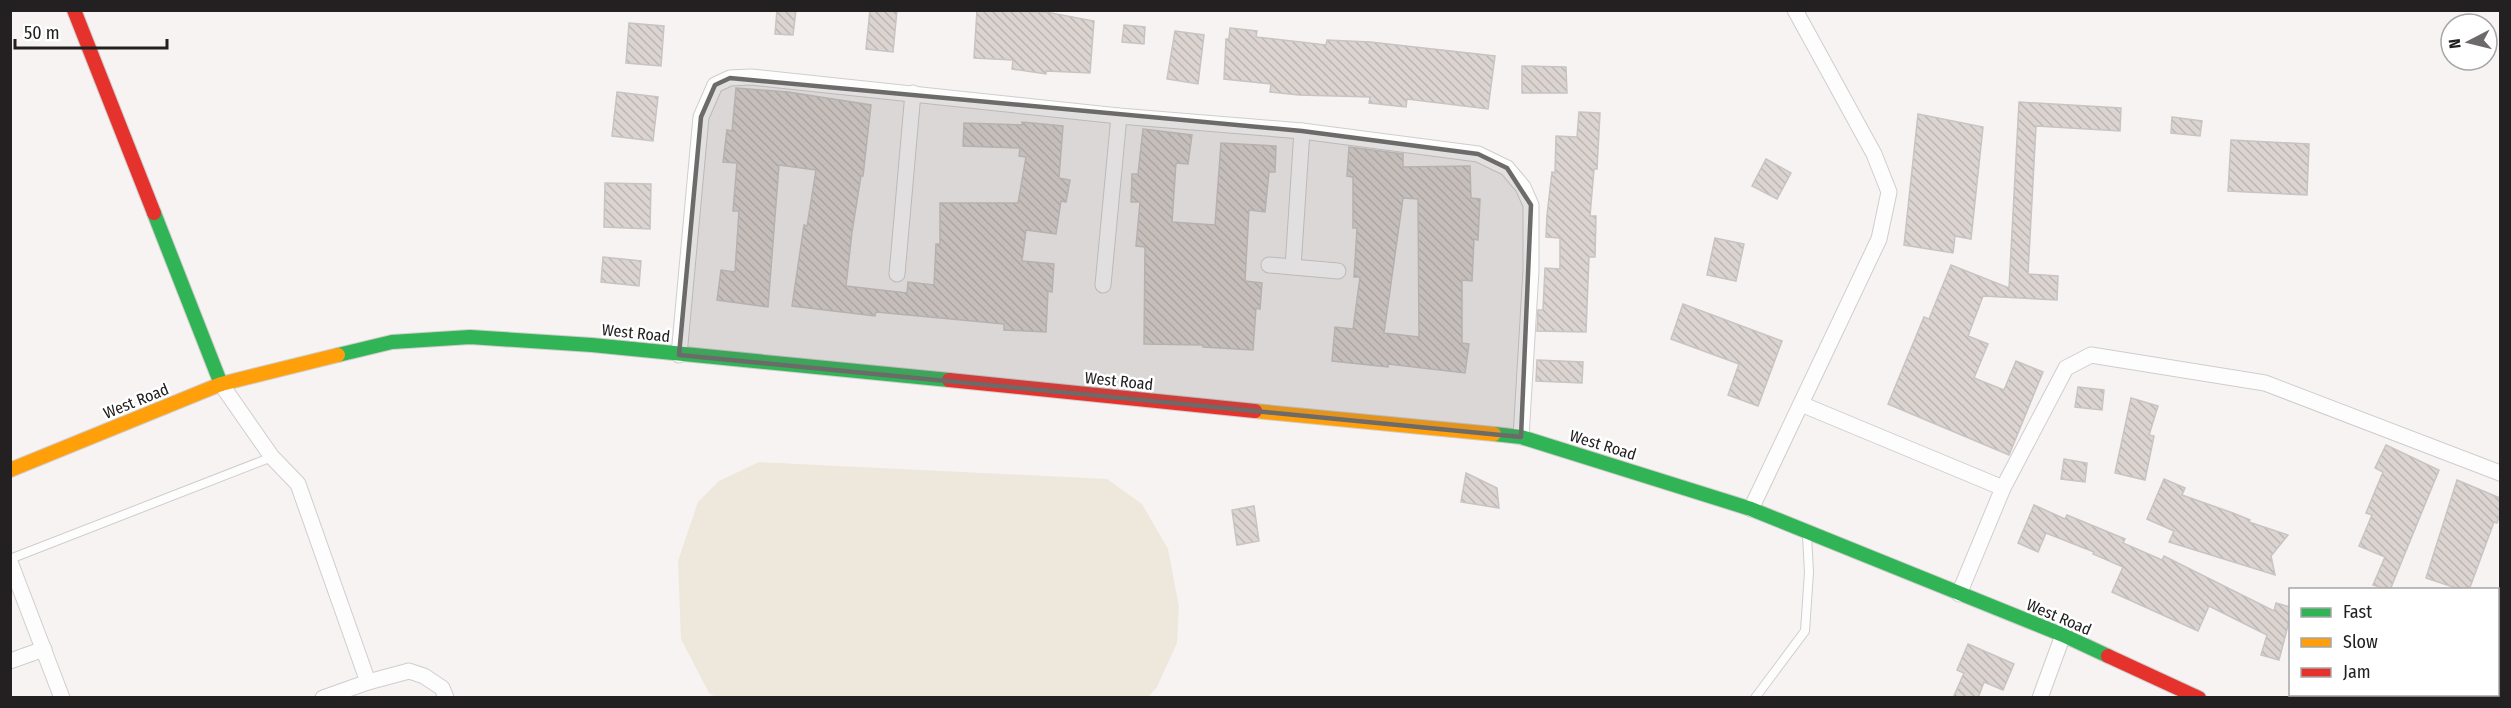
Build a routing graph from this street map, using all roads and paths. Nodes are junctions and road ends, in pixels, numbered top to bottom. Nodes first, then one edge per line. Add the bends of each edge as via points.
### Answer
1 (74, 10) edge
2 (1795, 10) edge
3 (913, 93) junction
4 (1119, 116) junction
5 (1302, 131) junction
6 (1269, 265) dead end
7 (1293, 267) junction
8 (1338, 271) dead end
9 (897, 274) dead end
10 (1103, 285) dead end
11 (679, 355) junction
12 (221, 384) junction
13 (1801, 404) junction
14 (1521, 437) junction
15 (272, 457) junction
16 (10, 470) edge
17 (2500, 473) edge
18 (2003, 488) junction
19 (1751, 509) junction
20 (1807, 533) junction
21 (10, 560) edge
22 (1959, 594) junction
23 (2063, 635) junction
24 (44, 649) junction
25 (10, 661) edge
26 (368, 681) junction
27 (62, 698) edge
28 (323, 698) edge
29 (446, 698) edge
30 (1755, 698) edge
31 (2040, 698) edge
32 (2199, 698) edge

1 - 12 street
2 - 13 street via 1874,154 1889,192 1879,239
3 - 4 street
3 - 9 street
3 - 11 street via 751,77 730,78 715,85 702,117
4 - 5 street
4 - 10 street
5 - 7 street
5 - 14 street via 1478,154 1507,168 1523,187 1531,206 1531,270
6 - 7 street
7 - 8 street
11 - 12 street, West Road via 592,345 470,337 436,339 392,342
11 - 14 street, West Road
12 - 15 street
12 - 16 street, West Road
13 - 18 street
13 - 19 street
14 - 19 street, West Road
15 - 21 lane
15 - 26 street via 298,484
17 - 18 street via 2265,383 2091,355 2066,368
18 - 22 street
19 - 20 street, West Road
20 - 22 street, West Road
20 - 30 lane via 1809,573 1804,631
21 - 24 street
22 - 23 street, West Road
23 - 31 street
23 - 32 street, West Road
24 - 25 street
24 - 27 street
26 - 28 street
26 - 29 street via 409,671 442,688

